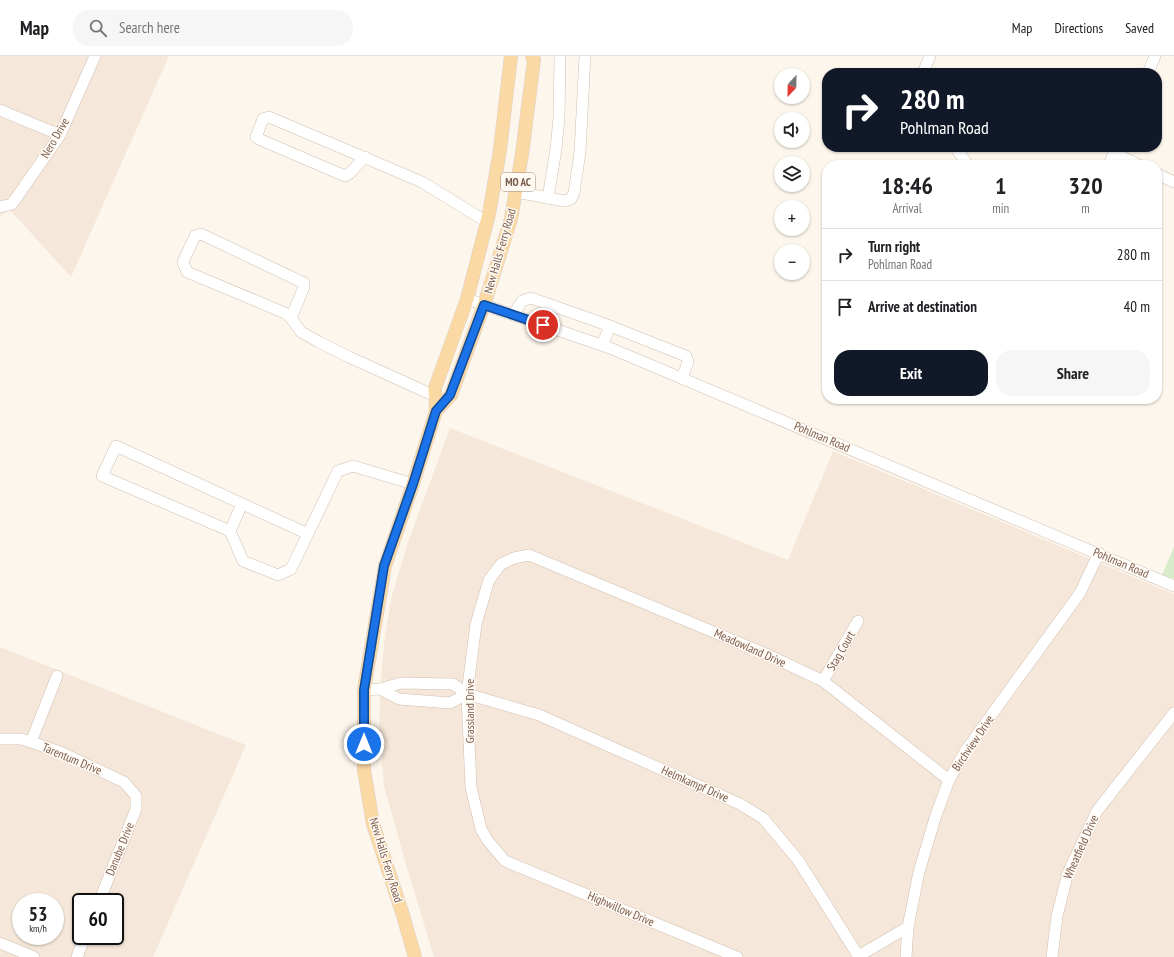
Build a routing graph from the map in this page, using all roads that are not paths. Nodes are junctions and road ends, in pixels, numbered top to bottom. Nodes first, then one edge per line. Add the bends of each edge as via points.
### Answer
1 (95, 56) edge
2 (512, 56) edge
3 (532, 56) edge
4 (560, 56) edge
5 (585, 56) edge
6 (930, 56) edge
7 (1155, 56) edge
8 (925, 68) edge
9 (1150, 68) edge
10 (0, 110) edge
11 (60, 135) junction
12 (1118, 152) edge
13 (365, 157) junction
14 (1131, 160) edge
15 (1162, 176) edge
16 (1174, 182) edge
17 (516, 192) junction
18 (548, 198) junction
19 (0, 207) edge
20 (487, 222) junction
21 (467, 299) junction
22 (484, 305) junction
23 (513, 315) junction
24 (291, 318) junction
25 (610, 326) junction
26 (602, 345) junction
27 (682, 378) junction
28 (436, 396) junction
29 (436, 411) junction
30 (413, 484) junction
31 (242, 504) junction
32 (230, 531) junction
33 (308, 534) junction
34 (1099, 553) junction
35 (529, 555) joint
36 (1174, 586) edge
37 (858, 621) dead end
38 (57, 676) dead end
39 (823, 681) junction
40 (380, 689) junction
41 (364, 690) junction
42 (467, 694) junction
43 (1174, 713) edge
44 (0, 738) edge
45 (31, 742) junction
46 (949, 780) junction
47 (136, 796) joint
48 (505, 861) joint
49 (103, 893) edge
50 (908, 927) junction
51 (0, 943) edge
52 (81, 945) edge
53 (34, 957) edge
54 (76, 957) edge
55 (415, 957) edge
56 (737, 957) edge
57 (858, 957) edge
58 (906, 957) edge
59 (1052, 957) edge

1 - 11 street, Nero Drive
2 - 20 main road, New Halls Ferry Road / MO AC via 500,150
3 - 17 main road, New Halls Ferry Road / MO AC via 534,60 529,105
4 - 18 street via 559,118
5 - 18 street via 580,152 574,193 571,199 564,201
6 - 8 street
7 - 9 street
10 - 11 street
11 - 19 street, Nero Drive via 12,204
12 - 14 street
13 - 13 street via 269,117 262,119 256,137 345,176
13 - 20 street via 422,182
15 - 16 street
17 - 18 street
17 - 22 main road, New Halls Ferry Road / MO AC via 511,219
20 - 21 main road, New Halls Ferry Road / MO AC
21 - 22 street, Pohlman Road
21 - 28 main road, New Halls Ferry Road / MO AC via 435,388
22 - 23 street, Pohlman Road
22 - 29 main road, New Halls Ferry Road / MO AC via 450,395
23 - 25 street via 522,301 531,298
23 - 26 street, Pohlman Road
24 - 24 street via 285,313 187,272 183,262 195,236 201,234 304,283
24 - 28 street via 301,332 318,342
25 - 26 street
25 - 27 street via 686,356 688,362
26 - 27 street, Pohlman Road
27 - 34 street, Pohlman Road
28 - 29 main road, New Halls Ferry Road / MO AC
29 - 30 main road, New Halls Ferry Road / MO AC
30 - 33 street via 353,466 338,471
30 - 41 main road, New Halls Ferry Road / MO AC via 384,566
31 - 32 street
31 - 32 street via 116,446 102,476
31 - 33 street
32 - 33 street via 243,560 278,575 291,569
34 - 36 street, Pohlman Road
34 - 46 street, Birchview Drive via 1080,593 966,750
35 - 39 street, Meadowland Drive via 766,654
35 - 42 street, Grassland Drive via 501,564 489,580 476,624
37 - 39 street, Stag Court
38 - 45 street
39 - 46 street, Meadowland Drive
40 - 41 street, Helmkampf Drive
40 - 42 street, Helmkampf Drive via 401,683 453,684
40 - 42 street via 399,699 450,703
41 - 55 main road, New Halls Ferry Road / MO AC via 364,770 372,824
42 - 48 street, Grassland Drive via 471,787 480,829
42 - 57 street, Helmkampf Drive via 539,715 740,804 763,818 798,860
43 - 59 street, Wheatfield Drive via 1097,811 1068,873 1056,916
44 - 45 street, Tarentum Drive
45 - 47 street, Tarentum Drive via 60,752 124,782
46 - 50 street, Birchview Drive via 919,872
47 - 49 street, Danube Drive via 136,809
48 - 56 street, Highwillow Drive
50 - 57 street
50 - 58 street, Birchview Drive
51 - 53 street
52 - 54 street

